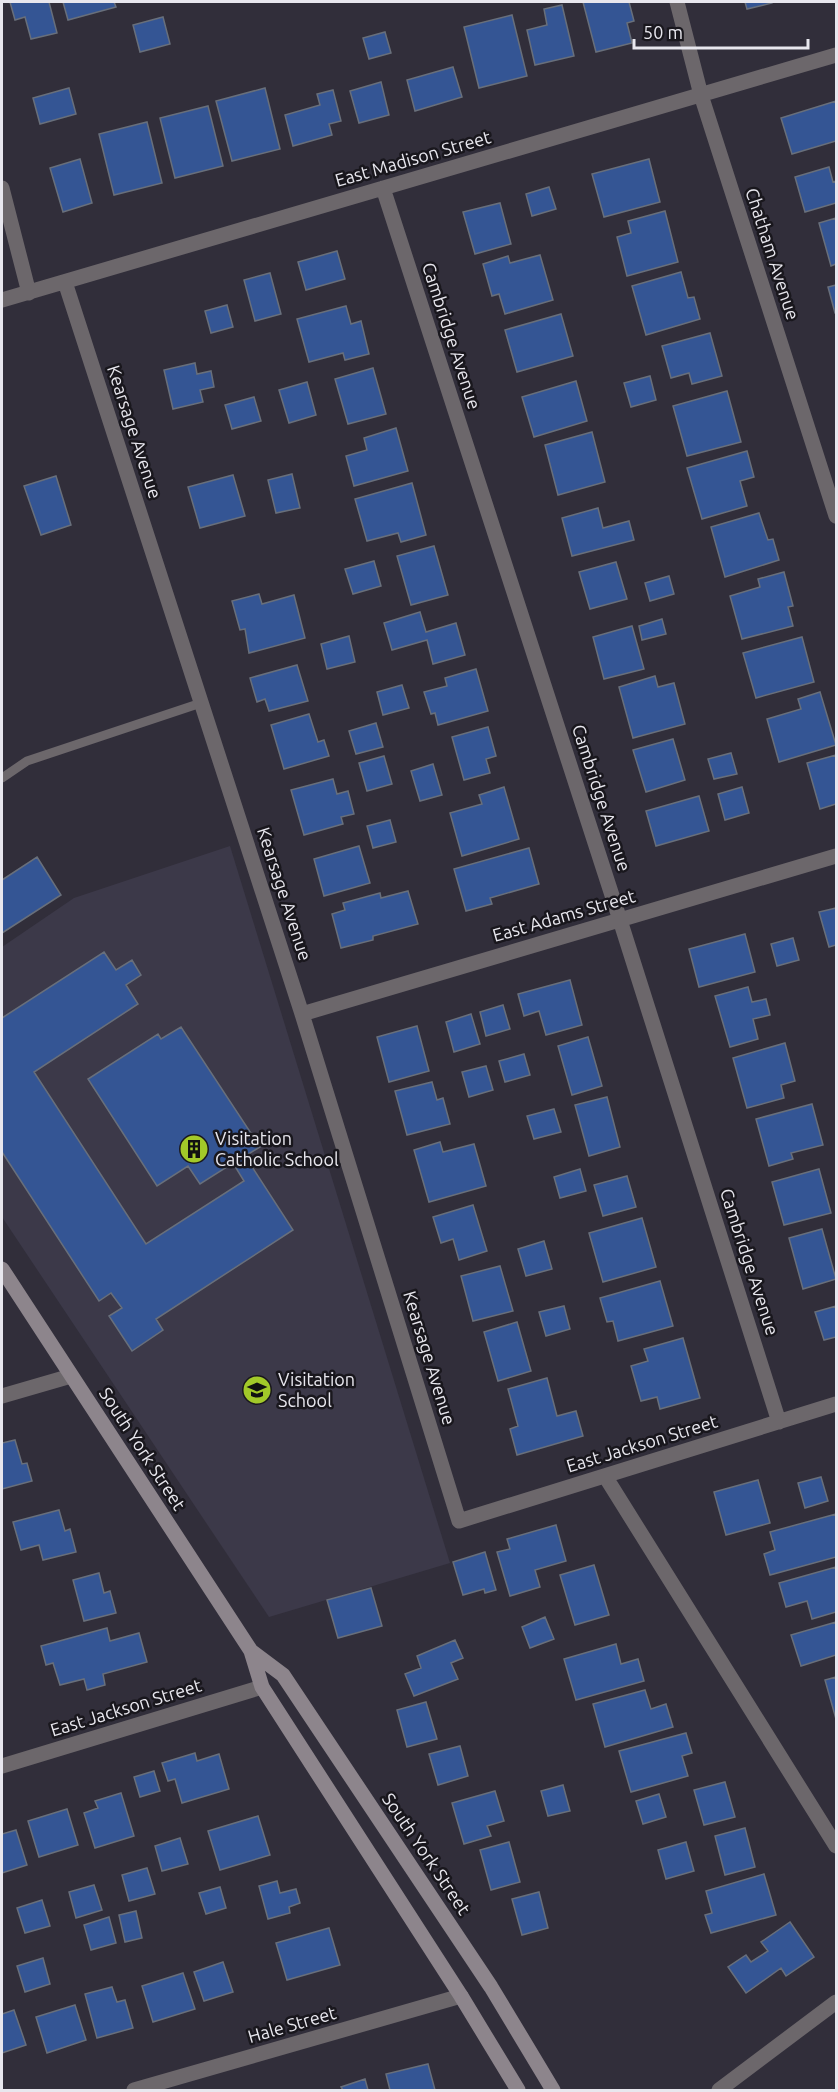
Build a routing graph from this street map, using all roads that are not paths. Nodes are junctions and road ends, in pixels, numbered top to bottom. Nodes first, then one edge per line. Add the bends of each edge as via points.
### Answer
1 (677, 2) edge
2 (837, 55) edge
3 (701, 95) junction
4 (2, 188) edge
5 (383, 188) junction
6 (65, 282) junction
7 (29, 292) junction
8 (2, 300) edge
9 (837, 516) edge
10 (201, 703) junction
11 (2, 778) edge
12 (837, 856) edge
13 (620, 920) junction
14 (302, 1014) junction
15 (2, 1269) edge
16 (71, 1376) junction
17 (2, 1396) edge
18 (837, 1404) edge
19 (779, 1422) junction
20 (605, 1476) junction
21 (459, 1521) joint
22 (251, 1651) junction
23 (262, 1688) junction
24 (2, 1766) edge
25 (837, 1845) edge
26 (461, 1996) junction
27 (837, 2002) edge
28 (134, 2091) edge
29 (518, 2091) edge
30 (553, 2091) edge
31 (719, 2091) edge

1 - 3 street, Chatham Avenue
2 - 3 street, East Madison Street
3 - 5 street, East Madison Street
3 - 9 street, Chatham Avenue
4 - 7 street
5 - 6 street, East Madison Street
5 - 13 street, Cambridge Avenue
6 - 7 street, East Madison Street
6 - 10 street, Kearsage Avenue
7 - 8 street, East Madison Street
10 - 11 lane via 27,761
10 - 14 street, Kearsage Avenue
12 - 13 street, East Adams Street
13 - 14 street, East Adams Street
13 - 19 street, Cambridge Avenue
14 - 21 street, Kearsage Avenue
15 - 16 main road, South York Street
16 - 17 street
16 - 22 main road, South York Street
18 - 19 street, East Jackson Street
19 - 20 street, East Jackson Street
20 - 21 street, East Jackson Street
20 - 25 street
22 - 23 main road, South York Street
22 - 30 main road, South York Street via 284,1675 491,1988
23 - 24 street, East Jackson Street
23 - 26 main road, South York Street
26 - 28 street, Hale Street
26 - 29 main road, South York Street
27 - 31 street

